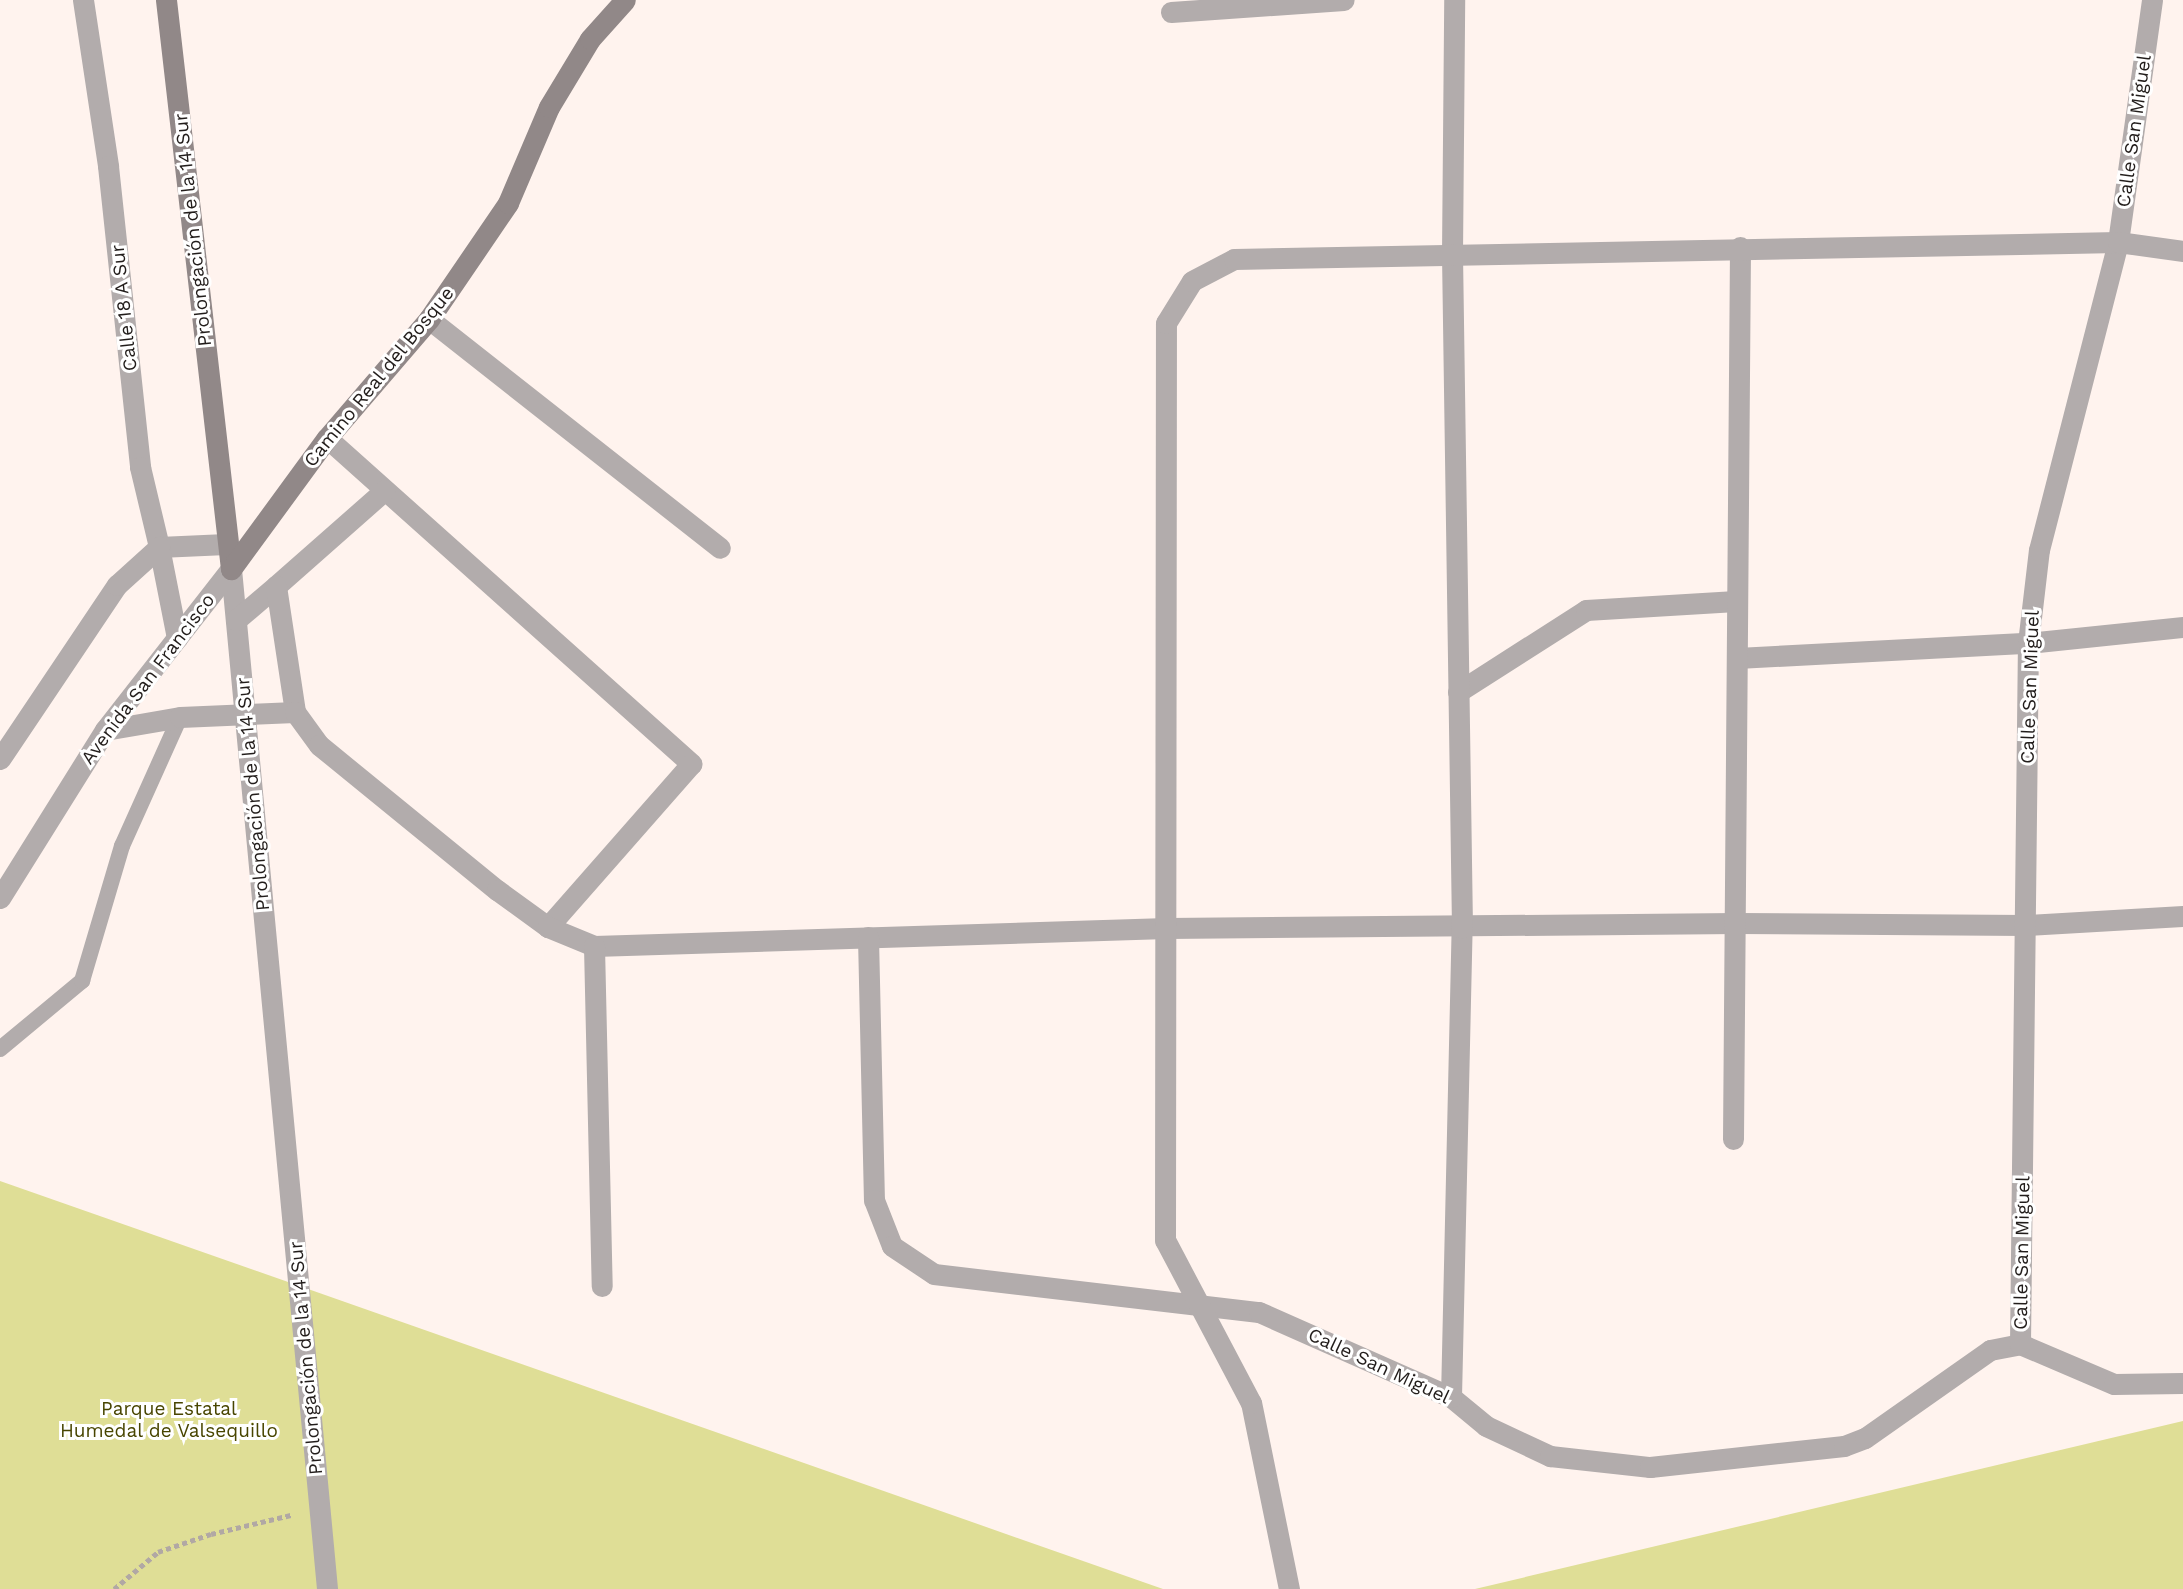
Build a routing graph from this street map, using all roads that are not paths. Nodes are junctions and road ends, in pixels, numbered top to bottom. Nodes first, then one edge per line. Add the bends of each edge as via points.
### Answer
1 (83, 0) edge
2 (166, 0) edge
3 (625, 0) edge
4 (1344, 0) edge
5 (1454, 0) edge
6 (2152, 0) edge
7 (1171, 12) dead end
8 (2118, 242) junction
9 (1740, 247) junction
10 (2183, 251) edge
11 (1452, 254) junction
12 (429, 319) junction
13 (327, 438) junction
14 (385, 490) junction
15 (226, 544) junction
16 (159, 547) junction
17 (720, 548) dead end
18 (231, 569) junction
19 (276, 586) junction
20 (1735, 601) junction
21 (236, 621) junction
22 (2183, 627) edge
23 (177, 638) junction
24 (2028, 643) junction
25 (1737, 658) junction
26 (1458, 692) junction
27 (246, 711) junction
28 (295, 712) junction
29 (180, 717) junction
30 (105, 730) junction
31 (0, 759) edge
32 (0, 898) edge
33 (2183, 916) edge
34 (1737, 923) junction
35 (2026, 925) junction
36 (548, 927) junction
37 (1167, 928) junction
38 (1462, 928) junction
39 (868, 937) junction
40 (594, 946) junction
41 (0, 1049) edge
42 (1733, 1139) dead end
43 (602, 1286) dead end
44 (1198, 1306) junction
45 (2020, 1344) junction
46 (2183, 1383) edge
47 (1451, 1397) junction
48 (327, 1589) edge
49 (1289, 1589) edge

1 - 16 street, Calle 18 A Sur via 108,166 140,467
2 - 15 street, Prolongación de la 14 Sur
3 - 12 street, Camino Real del Bosque via 590,38 550,107 508,203
4 - 7 street
5 - 11 street
6 - 8 street, Calle San Miguel
8 - 9 street
8 - 10 street
8 - 24 street, Calle San Miguel via 2039,550
9 - 11 street
9 - 20 street
11 - 26 street
11 - 37 street via 1234,259 1192,281 1166,323
12 - 13 street, Camino Real del Bosque
12 - 17 street
13 - 14 street
13 - 18 street, Camino Real del Bosque
14 - 19 street
14 - 36 street via 691,764
15 - 16 street
15 - 18 street, Prolongación de la 14 Sur
16 - 23 street, Calle 18 A Sur
16 - 31 street via 117,584
18 - 21 street, Prolongación de la 14 Sur
18 - 23 street, Avenida San Francisco
19 - 21 street
19 - 28 street
20 - 25 street
20 - 26 street via 1586,610
21 - 27 street, Prolongación de la 14 Sur
22 - 24 street
23 - 30 street, Avenida San Francisco
24 - 25 street
24 - 35 street, Calle San Miguel
25 - 34 street
26 - 38 street
27 - 28 street
27 - 29 street
27 - 48 street, Prolongación de la 14 Sur
28 - 36 street via 319,745
29 - 30 street
29 - 41 lane via 122,846 82,981
30 - 32 street, Avenida San Francisco
33 - 35 street
34 - 35 street
34 - 38 street
34 - 42 street
35 - 45 street, Calle San Miguel
36 - 40 street
37 - 38 street
37 - 39 street
37 - 44 street via 1165,1240
38 - 47 street
39 - 40 street
39 - 44 street, Calle San Miguel via 874,1200 892,1246 934,1274
40 - 43 street
44 - 47 street, Calle San Miguel via 1259,1312
44 - 49 street via 1251,1404
45 - 46 street, Calle San Miguel via 2114,1384
45 - 47 street, Calle San Miguel via 1990,1350 1866,1438 1844,1446 1664,1466 1550,1456 1486,1426

